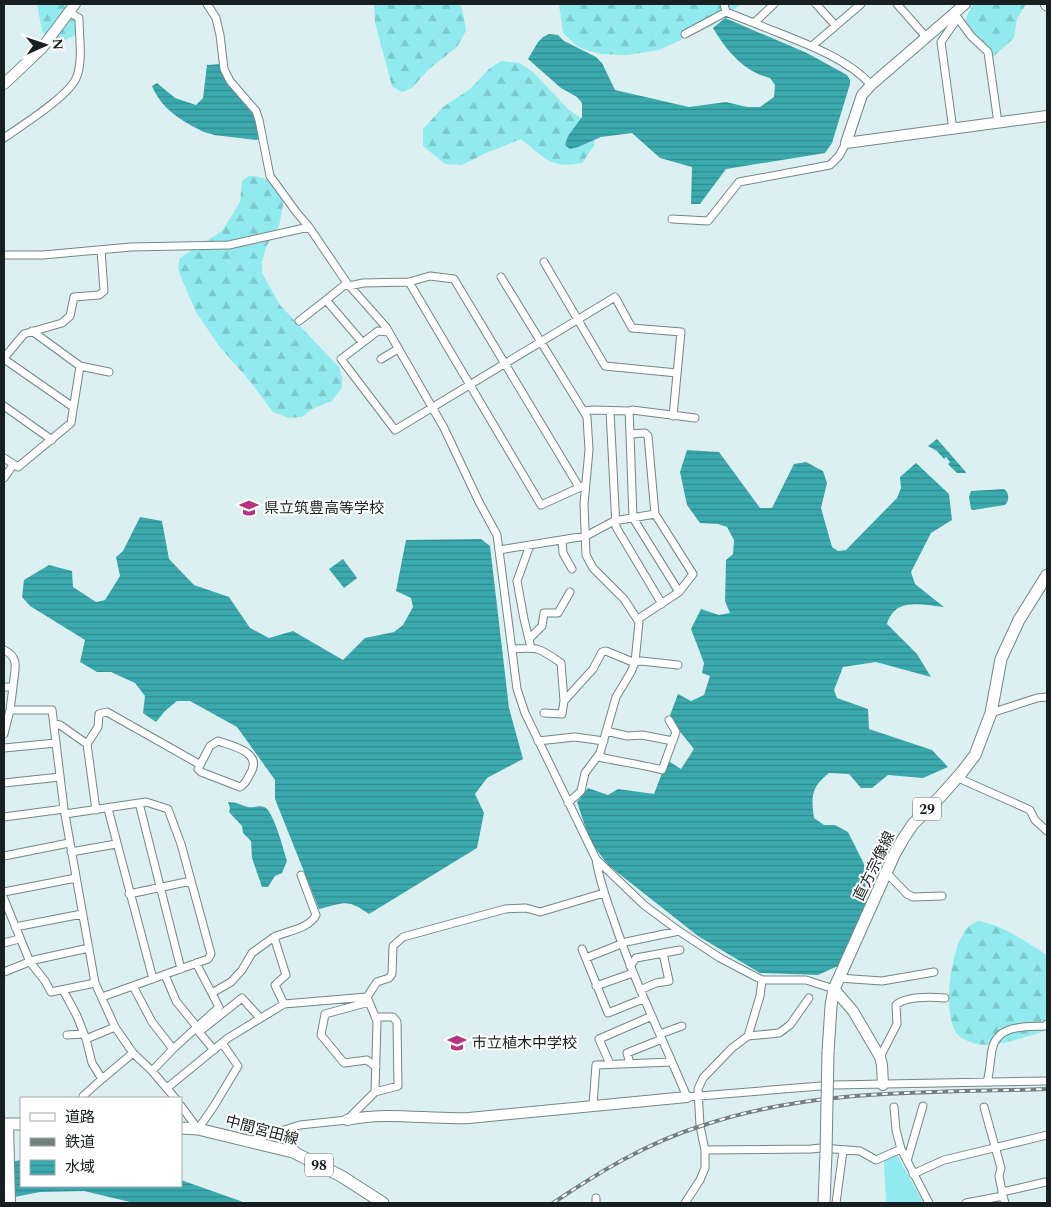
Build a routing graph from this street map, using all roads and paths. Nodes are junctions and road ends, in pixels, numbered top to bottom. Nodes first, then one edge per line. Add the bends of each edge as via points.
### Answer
1 (207, 4) edge
2 (724, 4) edge
3 (774, 4) edge
4 (816, 4) edge
5 (861, 4) edge
6 (897, 4) edge
7 (965, 4) edge
8 (72, 8) edge
9 (726, 12) junction
10 (955, 16) junction
11 (754, 23) junction
12 (835, 25) junction
13 (685, 34) dead end
14 (926, 37) junction
15 (812, 46) junction
16 (4, 84) edge
17 (871, 85) junction
18 (1047, 116) edge
19 (998, 123) junction
20 (953, 130) junction
21 (4, 138) edge
22 (846, 144) junction
23 (672, 219) dead end
24 (309, 227) junction
25 (101, 250) junction
26 (4, 254) edge
27 (544, 262) dead end
28 (501, 277) dead end
29 (409, 282) junction
30 (348, 285) junction
31 (326, 300) junction
32 (577, 318) junction
33 (299, 320) dead end
34 (32, 331) junction
35 (389, 332) junction
36 (541, 341) junction
37 (362, 342) junction
38 (398, 349) junction
39 (4, 359) edge
40 (381, 359) dead end
41 (505, 363) junction
42 (80, 366) junction
43 (109, 372) dead end
44 (677, 373) junction
45 (470, 386) junction
46 (4, 406) edge
47 (73, 407) junction
48 (432, 407) junction
49 (584, 411) junction
50 (610, 411) junction
51 (629, 411) junction
52 (673, 416) junction
53 (694, 418) dead end
54 (630, 434) junction
55 (52, 440) junction
56 (4, 458) edge
57 (13, 465) junction
58 (4, 478) edge
59 (583, 486) junction
60 (655, 514) junction
61 (634, 518) junction
62 (614, 521) junction
63 (586, 536) junction
64 (562, 540) junction
65 (530, 545) junction
66 (499, 550) junction
67 (572, 570) dead end
68 (1047, 575) edge
69 (570, 592) dead end
70 (679, 592) junction
71 (662, 604) junction
72 (638, 619) junction
73 (529, 639) junction
74 (531, 648) junction
75 (512, 649) junction
76 (4, 650) edge
77 (635, 662) junction
78 (678, 665) dead end
79 (4, 687) edge
80 (13, 687) junction
81 (1047, 697) edge
82 (564, 701) junction
83 (10, 710) junction
84 (544, 714) dead end
85 (990, 714) junction
86 (669, 720) dead end
87 (54, 724) junction
88 (606, 732) junction
89 (4, 734) edge
90 (538, 741) junction
91 (604, 741) junction
92 (673, 741) junction
93 (56, 743) junction
94 (88, 744) junction
95 (4, 748) edge
96 (599, 757) junction
97 (199, 764) junction
98 (60, 777) junction
99 (956, 778) junction
100 (4, 783) edge
101 (568, 803) junction
102 (139, 804) junction
103 (108, 809) junction
104 (96, 810) junction
105 (64, 812) junction
106 (4, 817) edge
107 (1047, 831) edge
108 (70, 843) junction
109 (116, 844) junction
110 (71, 852) junction
111 (4, 856) edge
112 (596, 859) junction
113 (886, 872) junction
114 (301, 875) dead end
115 (76, 878) junction
116 (191, 881) junction
117 (160, 888) junction
118 (4, 892) edge
119 (604, 893) junction
120 (129, 894) junction
121 (942, 896) dead end
122 (4, 899) edge
123 (82, 914) junction
124 (15, 927) junction
125 (679, 931) junction
126 (274, 937) junction
127 (19, 939) junction
128 (4, 943) edge
129 (621, 944) junction
130 (89, 948) junction
131 (582, 949) dead end
132 (680, 950) dead end
133 (663, 953) junction
134 (586, 958) junction
135 (31, 963) junction
136 (196, 963) junction
137 (181, 969) junction
138 (632, 969) junction
139 (4, 972) edge
140 (934, 972) dead end
141 (165, 975) junction
142 (153, 979) junction
143 (762, 980) junction
144 (95, 983) junction
145 (836, 984) junction
146 (133, 986) junction
147 (596, 986) junction
148 (63, 990) junction
149 (640, 990) junction
150 (212, 993) junction
151 (102, 996) junction
152 (809, 998) dead end
153 (945, 998) dead end
154 (644, 999) junction
155 (368, 1000) junction
156 (284, 1004) junction
157 (652, 1016) junction
158 (375, 1017) junction
159 (260, 1018) junction
160 (1047, 1024) edge
161 (197, 1026) junction
162 (682, 1026) dead end
163 (115, 1027) junction
164 (67, 1035) dead end
165 (748, 1036) junction
166 (85, 1037) junction
167 (661, 1037) junction
168 (222, 1044) junction
169 (173, 1049) junction
170 (214, 1050) junction
171 (133, 1053) junction
172 (880, 1057) junction
173 (672, 1062) junction
174 (610, 1064) junction
175 (630, 1064) junction
176 (376, 1067) junction
177 (152, 1071) junction
178 (102, 1079) junction
179 (1047, 1080) edge
180 (987, 1082) junction
181 (883, 1085) junction
182 (167, 1088) junction
183 (375, 1092) junction
184 (82, 1096) dead end
185 (174, 1097) edge
186 (692, 1097) junction
187 (593, 1105) junction
188 (894, 1106) dead end
189 (923, 1106) dead end
190 (984, 1106) dead end
191 (182, 1107) edge
192 (347, 1120) junction
193 (20, 1124) edge
194 (6, 1127) edge
195 (182, 1128) edge
196 (198, 1130) junction
197 (284, 1130) junction
198 (1047, 1135) edge
199 (250, 1141) junction
200 (995, 1148) junction
201 (901, 1149) junction
202 (705, 1150) junction
203 (843, 1150) junction
204 (301, 1156) junction
205 (907, 1161) junction
206 (913, 1174) junction
207 (1046, 1182) dead end
208 (1003, 1197) edge
209 (10, 1203) edge
210 (383, 1203) edge
211 (685, 1203) edge
212 (824, 1203) edge
213 (836, 1203) edge
214 (929, 1203) edge
215 (966, 1203) edge

1 - 24 street via 216,18 224,69 256,111 270,176
2 - 9 street
3 - 11 street
4 - 12 street
5 - 12 street
6 - 14 street
7 - 10 street
8 - 16 street via 42,48
8 - 21 street via 79,18 80,66 74,84 58,100
9 - 11 street
9 - 13 street
10 - 14 street
10 - 19 street via 988,52
10 - 20 street via 941,42
11 - 15 street
12 - 15 street
14 - 17 street
15 - 17 street via 846,64
17 - 22 street via 862,95
18 - 19 street
19 - 20 street
20 - 22 street
22 - 23 street via 830,166 739,182 708,221
24 - 25 street via 229,245 131,246
24 - 30 street
25 - 26 street via 43,255
25 - 34 street via 104,291 99,295 74,297 70,316 62,323
27 - 32 street
28 - 36 street
29 - 30 street
29 - 41 street via 430,276 454,279
29 - 45 street
30 - 31 street
30 - 35 street
31 - 33 street
31 - 37 street
32 - 36 street
32 - 44 street via 605,366
32 - 44 street via 615,297 632,328 681,332
34 - 39 street via 24,334
34 - 42 street
35 - 37 street via 378,331
35 - 38 street
36 - 41 street
36 - 49 street
37 - 48 street via 341,359 395,430
38 - 40 street
38 - 48 street
39 - 47 street
41 - 45 street
41 - 59 street
42 - 43 street
42 - 47 street
44 - 52 street
45 - 48 street
45 - 59 street via 541,505
46 - 55 street
47 - 55 street via 71,423
48 - 66 street via 498,535
49 - 50 street
49 - 59 street via 589,450
50 - 51 street
50 - 62 street
51 - 52 street
51 - 54 street
52 - 53 street
54 - 60 street via 645,433 648,436
54 - 61 street
55 - 57 street via 18,467
56 - 57 street
57 - 58 street
59 - 63 street
60 - 61 street
60 - 70 street via 693,574
61 - 62 street
61 - 70 street
62 - 63 street
62 - 71 street
63 - 64 street
63 - 72 street via 586,555 593,568 624,599
64 - 65 street
64 - 67 street via 563,553
65 - 66 street
65 - 73 street via 517,581
66 - 75 street
68 - 85 main road, 直方宗像線 / 29 via 1001,659
69 - 73 street via 558,613 544,614 542,626
70 - 71 street
71 - 72 street
72 - 77 street
73 - 74 street
74 - 75 street
74 - 82 street via 540,648 561,663
75 - 90 street via 517,689
76 - 80 street via 12,653 16,661
77 - 78 street
77 - 82 street via 602,652 593,669
77 - 88 street via 616,697
79 - 80 street
80 - 83 street
81 - 85 street
82 - 84 street via 562,714
83 - 87 street via 52,710
83 - 89 street
85 - 99 main road, 直方宗像線 / 29 via 975,755
86 - 92 street via 676,732
87 - 93 street
87 - 94 street
88 - 91 street
88 - 92 street
90 - 91 street via 575,737
90 - 101 street
91 - 96 street
92 - 96 street via 662,770
93 - 95 street
93 - 98 street
94 - 97 street via 98,727 98,714 107,712
94 - 104 street
96 - 101 street via 586,773 581,791
97 - 97 street via 210,746 218,741 246,750 254,769 240,787 201,772
98 - 100 street
98 - 105 street
99 - 107 street via 1030,810
99 - 113 main road, 直方宗像線 / 29 via 913,824
101 - 112 street
102 - 103 street
102 - 116 street via 146,802 168,809
102 - 117 street
103 - 104 street
103 - 109 street
104 - 105 street
105 - 106 street
105 - 108 street
108 - 110 street
108 - 111 street
109 - 110 street
109 - 120 street
110 - 115 street
112 - 119 street
112 - 125 street via 644,905
113 - 121 street via 913,897
113 - 145 main road, 直方宗像線 / 29
114 - 126 street via 316,915 314,920
115 - 118 street
115 - 123 street
116 - 117 street
116 - 136 street via 211,954 208,959
117 - 120 street
117 - 137 street
119 - 129 street
119 - 155 street via 540,912 526,908 505,909 403,937 392,946 390,978 377,982
120 - 142 street
122 - 124 street
123 - 124 street
123 - 130 street
124 - 127 street
125 - 129 street
125 - 143 street
126 - 150 street via 252,954 231,982
126 - 156 street via 286,974 275,986
127 - 128 street
127 - 135 street
129 - 134 street
129 - 138 street
130 - 135 street
130 - 144 street
131 - 134 street
132 - 133 street
133 - 138 street via 636,958
133 - 149 street via 669,981
134 - 147 street
135 - 139 street
135 - 148 street via 51,992
136 - 137 street
136 - 150 street
137 - 141 street
138 - 147 street
138 - 149 street
140 - 145 street via 882,981
141 - 142 street
141 - 161 street via 176,1001
142 - 146 street
143 - 145 street
143 - 165 street
144 - 148 street
144 - 151 street
145 - 172 street
145 - 212 main road, 直方宗像線 / 29, bridge via 828,1052
146 - 151 street
146 - 169 street via 152,1022
147 - 154 street via 608,1013
148 - 166 street
149 - 154 street
150 - 161 street via 219,1007
151 - 163 street
152 - 165 street via 790,1025 779,1033
153 - 172 street via 928,996 896,1005 897,1024
154 - 157 street
155 - 156 street
155 - 158 street
155 - 176 street via 325,1014 320,1035 344,1064 367,1060
156 - 159 street
157 - 167 street
157 - 174 street via 599,1039
158 - 176 street
158 - 183 street via 393,1017 397,1022 398,1086
159 - 168 street
159 - 170 street via 242,998 199,1032
160 - 180 street via 1010,1028 996,1040
161 - 169 street
162 - 167 street
163 - 166 street
163 - 171 street
164 - 166 street
165 - 186 street via 702,1078
166 - 178 street via 92,1063
167 - 173 street
167 - 175 street via 627,1053
168 - 170 street
168 - 196 street via 238,1066
169 - 177 street
170 - 182 street
171 - 177 street
171 - 178 street
172 - 181 street
173 - 175 street
173 - 186 street
174 - 175 street
174 - 187 street via 596,1065
176 - 183 street
177 - 182 street
178 - 184 street
179 - 180 street
180 - 181 street
181 - 186 street via 834,1085
182 - 185 street
183 - 192 street
186 - 187 street
186 - 202 street
187 - 192 street via 460,1118 412,1116
188 - 201 street
189 - 205 street
190 - 200 street
191 - 196 street
192 - 197 street
193 - 194 main road
194 - 209 street
195 - 196 main road, 中間宮田線 / 98
196 - 199 main road, 中間宮田線 / 98
197 - 199 street
197 - 204 street via 285,1138
198 - 200 street
199 - 204 main road, 中間宮田線 / 98
200 - 206 street via 944,1160
200 - 208 street via 1001,1168 999,1176
201 - 203 street via 876,1160 860,1151
201 - 205 street
202 - 203 street
202 - 211 street via 705,1168
203 - 213 street
204 - 210 main road, 中間宮田線 / 98 via 342,1176
205 - 206 street
206 - 214 street
207 - 208 street
208 - 215 street

